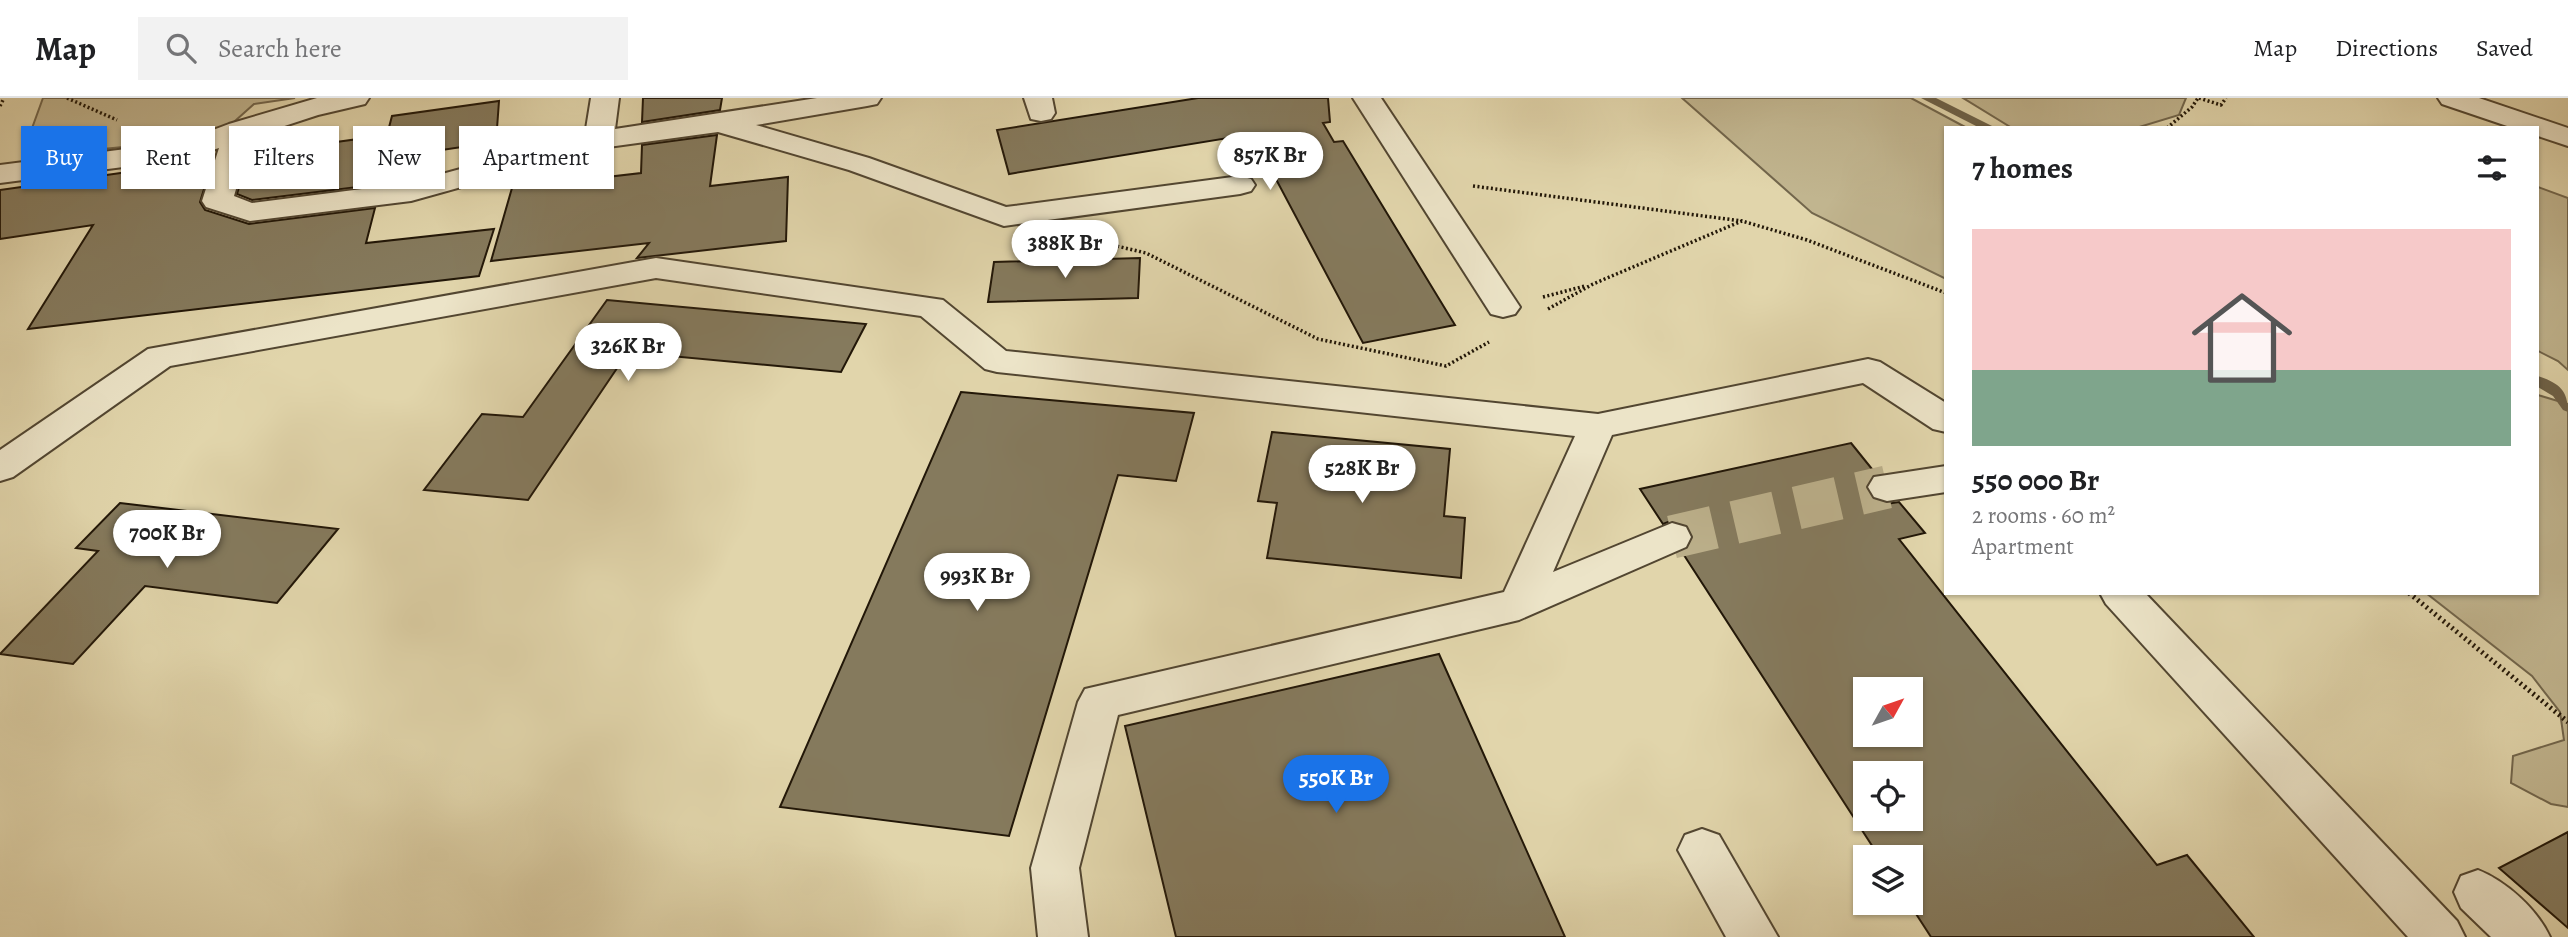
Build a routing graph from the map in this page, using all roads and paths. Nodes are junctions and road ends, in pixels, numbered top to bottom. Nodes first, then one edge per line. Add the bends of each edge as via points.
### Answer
1 (4, 98) edge
2 (355, 98) edge
3 (605, 98) edge
4 (867, 98) edge
5 (1367, 98) edge
6 (2199, 98) edge
7 (2226, 98) edge
8 (2452, 98) edge
9 (0, 106) edge
10 (719, 123) junction
11 (252, 126) edge
12 (601, 126) edge
13 (2169, 126) edge
14 (2535, 126) edge
15 (2539, 127) edge
16 (229, 134) edge
17 (614, 137) edge
18 (2568, 137) edge
19 (229, 162) edge
20 (0, 174) edge
21 (459, 178) edge
22 (1420, 180) junction
23 (1240, 186) dead end
24 (1742, 221) dead end
25 (1593, 284) dead end
26 (1503, 307) joint
27 (1944, 419) edge
28 (1598, 426) junction
29 (0, 468) edge
30 (1944, 479) edge
31 (1887, 487) tunnel mouth
32 (1672, 537) tunnel mouth
33 (2122, 595) edge
34 (2411, 595) edge
35 (1519, 604) junction
36 (2568, 722) edge
37 (1702, 850) dead end
38 (2478, 892) dead end
39 (1063, 937) edge
40 (1753, 937) edge
41 (2440, 937) edge
42 (2525, 937) edge

1 - 9 path
2 - 11 street
3 - 12 street
4 - 10 street
5 - 22 street
6 - 7 path via 2221,105
6 - 13 path
8 - 14 street
10 - 17 street
10 - 23 street via 859,164 1004,217
15 - 18 street
16 - 20 street via 185,149
19 - 21 street via 217,201 250,212 411,192
22 - 24 path
22 - 26 street
25 - 26 path
27 - 28 street via 1868,370
28 - 29 street via 997,361 931,307 656,268 160,357
28 - 35 street
30 - 31 street
32 - 35 street
33 - 41 street
34 - 36 path
35 - 39 street via 1100,702 1055,868
37 - 40 street
38 - 42 street

